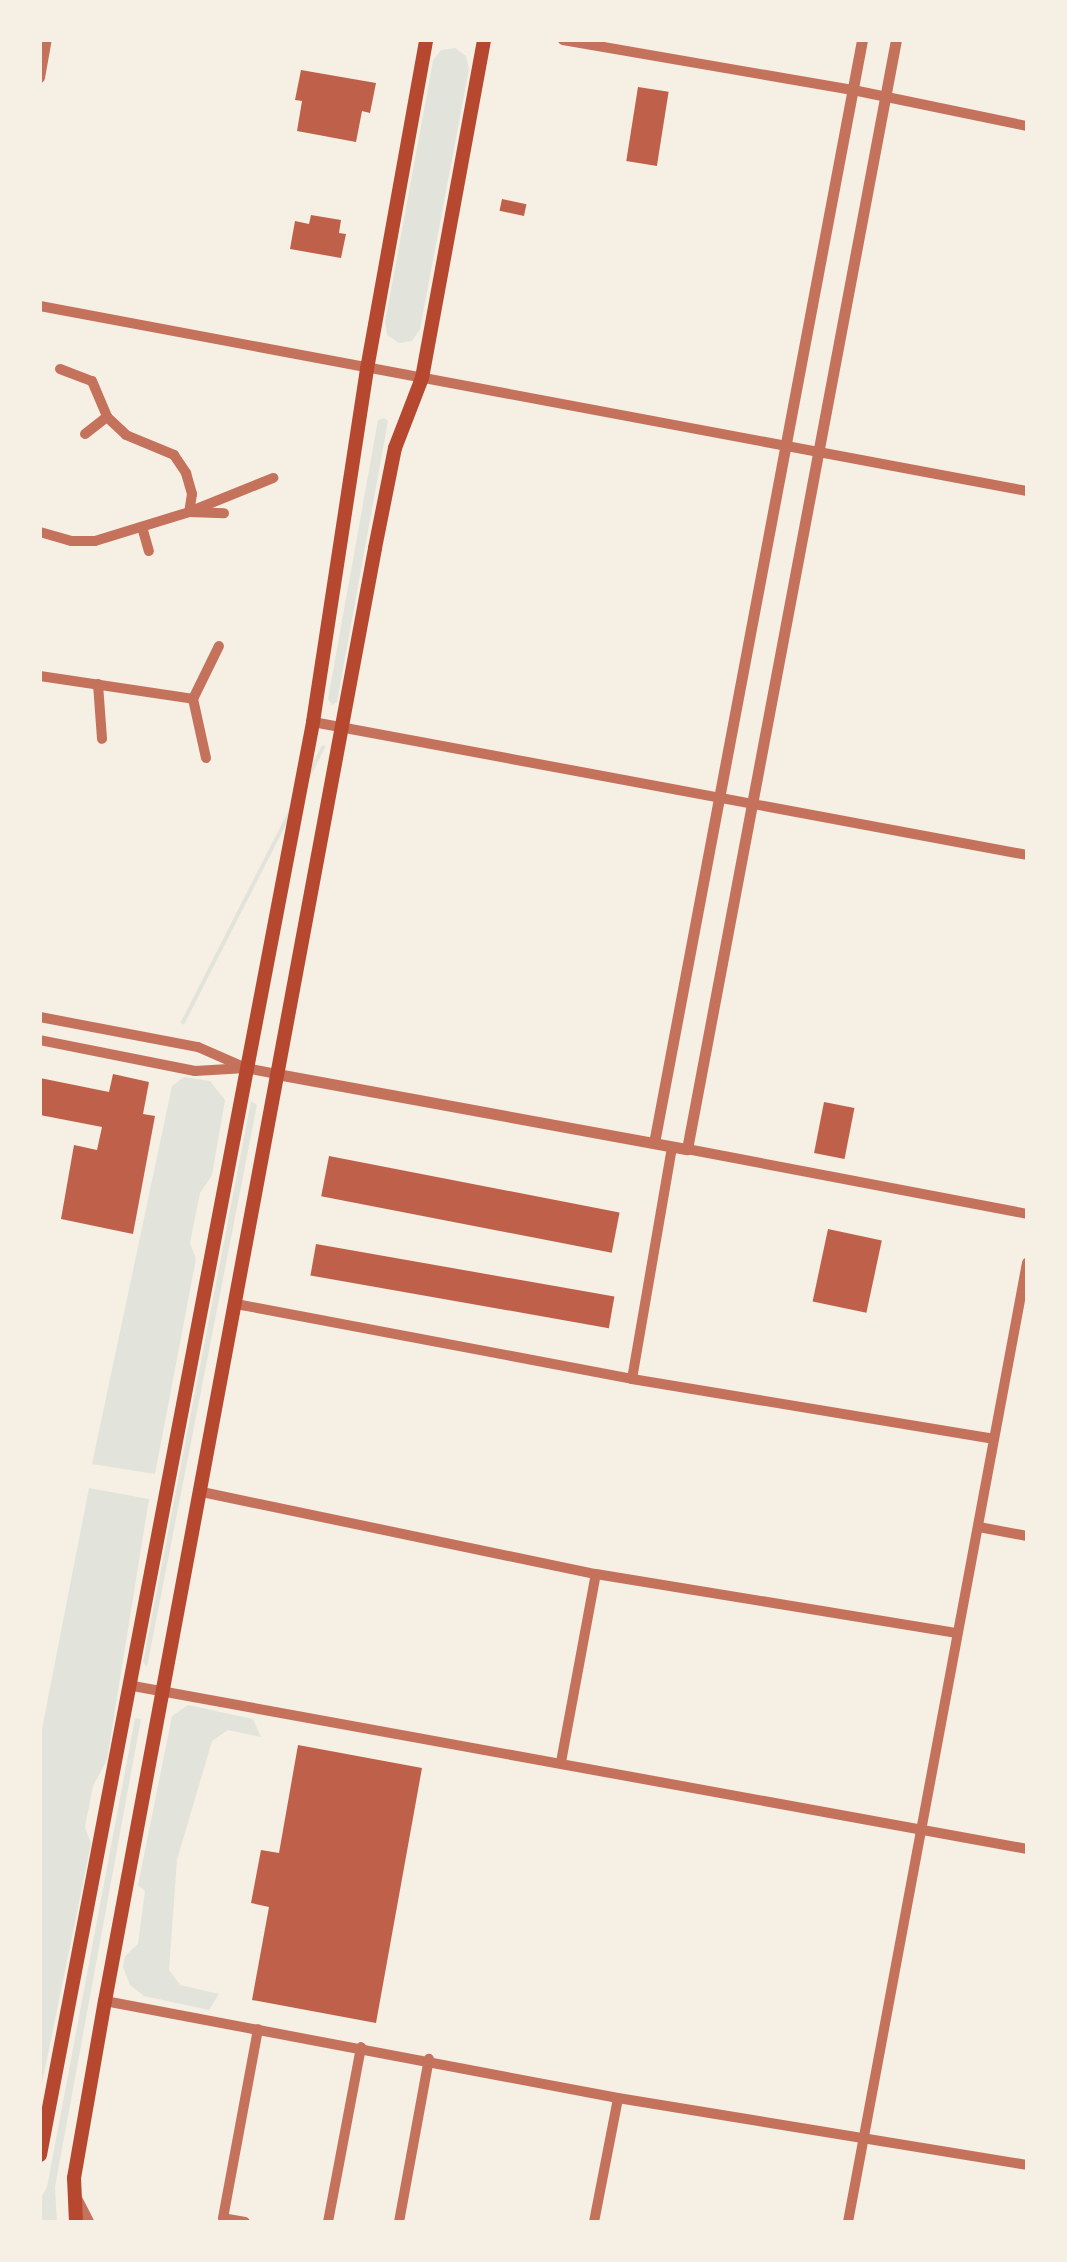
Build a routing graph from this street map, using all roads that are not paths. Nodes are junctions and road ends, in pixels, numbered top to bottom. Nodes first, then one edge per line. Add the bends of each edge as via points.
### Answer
1 (47, 40) edge
2 (426, 40) edge
3 (484, 40) edge
4 (562, 40) edge
5 (862, 40) edge
6 (896, 40) edge
7 (40, 78) edge
8 (852, 90) junction
9 (885, 96) junction
10 (1027, 126) edge
11 (40, 306) edge
12 (60, 368) dead end
13 (367, 369) junction
14 (422, 378) junction
15 (107, 416) junction
16 (84, 434) dead end
17 (786, 446) junction
18 (816, 451) junction
19 (273, 478) dead end
20 (1027, 491) edge
21 (188, 512) junction
22 (224, 513) dead end
23 (142, 527) junction
24 (40, 532) edge
25 (55, 537) junction
26 (51, 551) dead end
27 (149, 551) dead end
28 (219, 646) dead end
29 (40, 676) edge
30 (98, 684) junction
31 (193, 699) junction
32 (313, 722) junction
33 (344, 728) junction
34 (102, 739) dead end
35 (206, 758) dead end
36 (720, 798) junction
37 (752, 805) junction
38 (1027, 855) edge
39 (40, 1018) edge
40 (40, 1040) edge
41 (246, 1068) junction
42 (277, 1074) junction
43 (654, 1144) junction
44 (672, 1146) junction
45 (686, 1150) junction
46 (1027, 1214) edge
47 (1027, 1263) edge
48 (236, 1304) junction
49 (632, 1379) junction
50 (993, 1439) junction
51 (202, 1492) junction
52 (979, 1527) junction
53 (1027, 1536) edge
54 (596, 1574) junction
55 (957, 1633) junction
56 (132, 1686) junction
57 (165, 1691) junction
58 (561, 1762) junction
59 (922, 1829) junction
60 (1027, 1850) edge
61 (105, 2001) junction
62 (258, 2029) junction
63 (362, 2048) junction
64 (429, 2060) junction
65 (618, 2098) junction
66 (865, 2138) junction
67 (40, 2155) edge
68 (1027, 2165) edge
69 (74, 2178) junction
70 (76, 2222) edge
71 (89, 2222) edge
72 (244, 2222) edge
73 (328, 2222) edge
74 (399, 2222) edge
75 (594, 2222) edge
76 (848, 2222) edge

1 - 7 street
2 - 13 main road
3 - 14 main road
4 - 8 street
5 - 8 street
6 - 9 street
8 - 9 street
8 - 17 street
9 - 10 street
9 - 18 street
11 - 13 street
12 - 15 street via 92,381
13 - 14 street
13 - 32 main road
14 - 17 street
14 - 33 main road via 395,448
15 - 16 street
15 - 21 street via 138,444 174,455 189,484
17 - 18 street
17 - 36 street
18 - 20 street
18 - 37 street
19 - 21 street
21 - 22 street
21 - 23 street
23 - 25 street via 84,542
23 - 27 street
24 - 25 street
25 - 26 street
28 - 31 street
29 - 30 street
30 - 31 street
30 - 34 street
31 - 35 street
32 - 33 street
32 - 41 main road
33 - 36 street
33 - 42 main road
36 - 37 street
36 - 43 street
37 - 38 street
37 - 45 street
39 - 41 street via 198,1047
40 - 41 street via 195,1071
41 - 42 street
41 - 56 main road
42 - 43 street
42 - 48 main road
43 - 44 street
44 - 45 street
44 - 49 street
45 - 46 street
47 - 50 street
48 - 49 street
48 - 51 main road
49 - 50 street
50 - 52 street
51 - 54 street
51 - 57 main road
52 - 53 street
52 - 55 street
54 - 55 street
54 - 58 street
55 - 59 street
56 - 57 street
56 - 67 main road
57 - 58 street
57 - 61 main road
58 - 59 street
59 - 60 street
59 - 66 street
61 - 62 street
61 - 69 main road
62 - 63 street
62 - 72 street via 223,2218
63 - 64 street
63 - 73 street
64 - 65 street
64 - 74 street
65 - 66 street
65 - 75 street
66 - 68 street
66 - 76 street
69 - 70 main road
69 - 71 street

